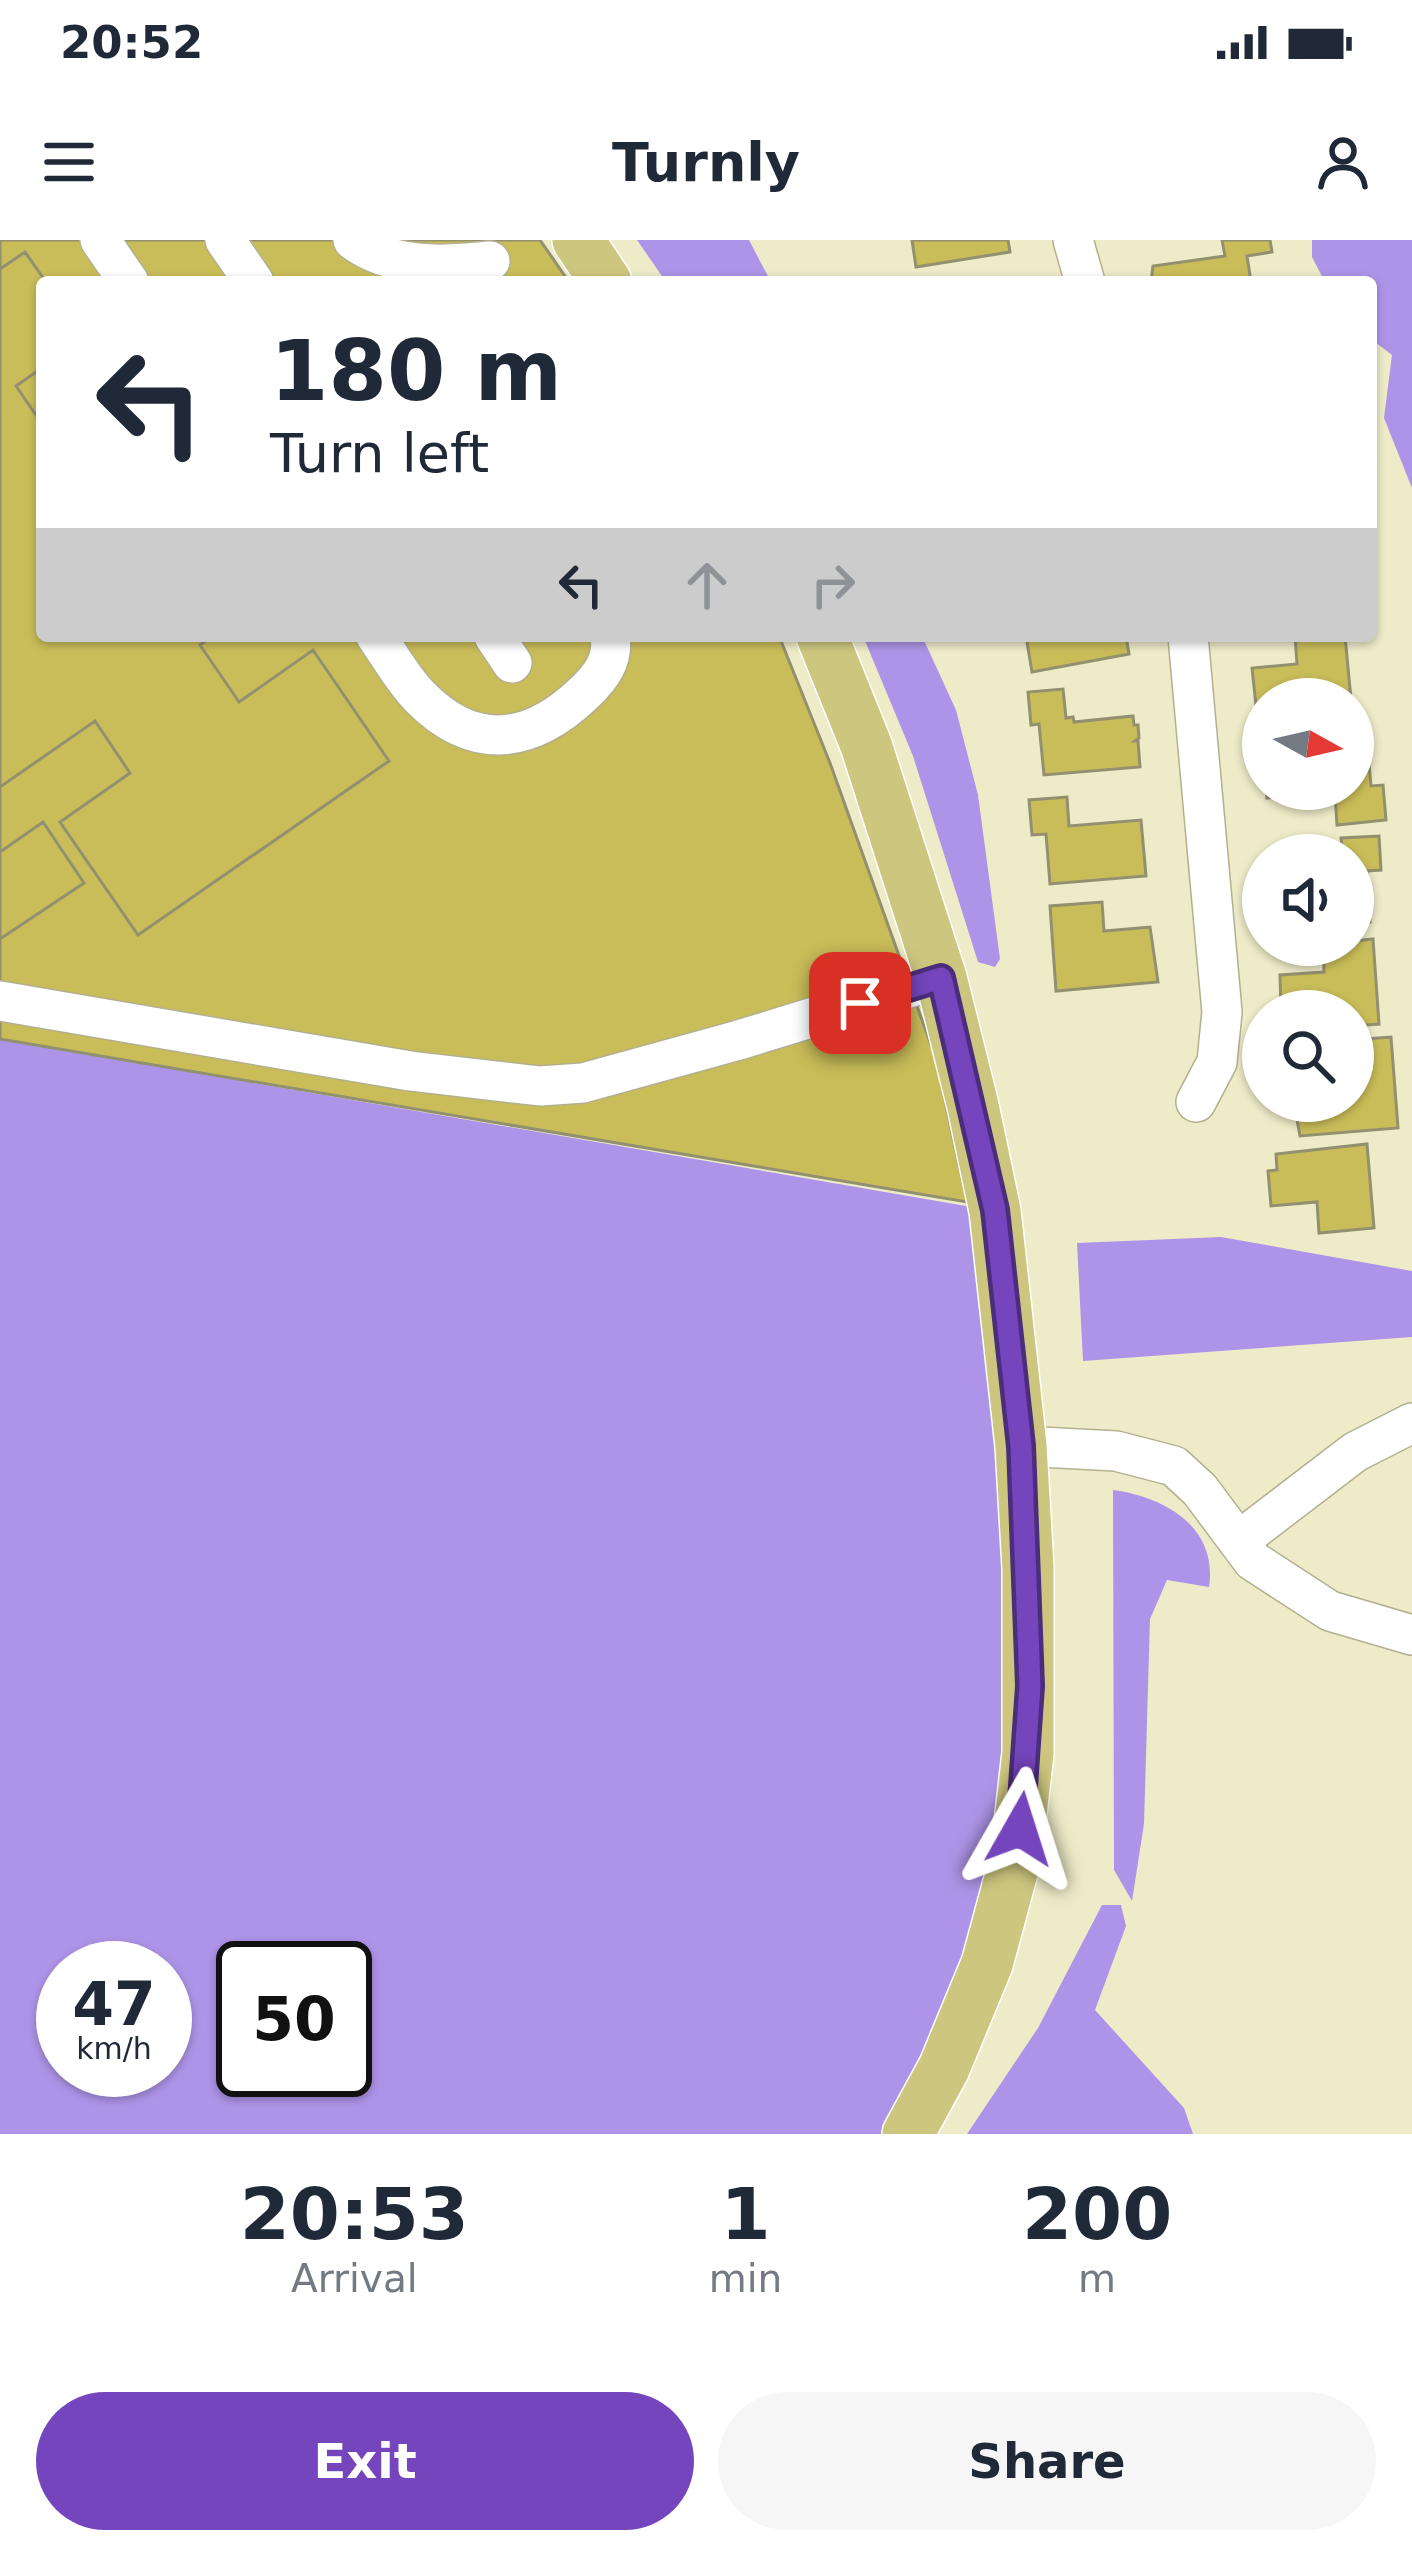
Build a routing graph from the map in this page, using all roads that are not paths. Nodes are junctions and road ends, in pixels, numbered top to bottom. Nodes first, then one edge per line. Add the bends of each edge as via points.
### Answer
1 (100, 240) edge
2 (225, 240) edge
3 (578, 240) edge
4 (1073, 240) edge
5 (354, 242) edge
6 (495, 261) edge
7 (125, 276) edge
8 (250, 276) edge
9 (377, 276) edge
10 (602, 276) edge
11 (1083, 276) edge
12 (380, 642) edge
13 (609, 642) edge
14 (824, 642) edge
15 (1189, 642) edge
16 (941, 978) junction
17 (0, 1001) edge
18 (1196, 1102) dead end
19 (1412, 1423) edge
20 (1021, 1446) junction
21 (1240, 1540) junction
22 (1412, 1635) edge
23 (908, 2134) edge

1 - 7 street
2 - 8 street
3 - 10 main road
4 - 11 street
5 - 6 street via 424,264
5 - 9 street
12 - 13 street via 440,715 509,736 562,714 598,680
14 - 16 main road
15 - 18 street via 1222,1012 1216,1062
16 - 17 street via 583,1083 540,1086
16 - 20 main road via 995,1210
19 - 21 street via 1354,1453
20 - 21 street via 1116,1451 1174,1466
20 - 23 main road via 1030,1686 1016,1857 987,1964
21 - 22 street via 1253,1561 1330,1611

